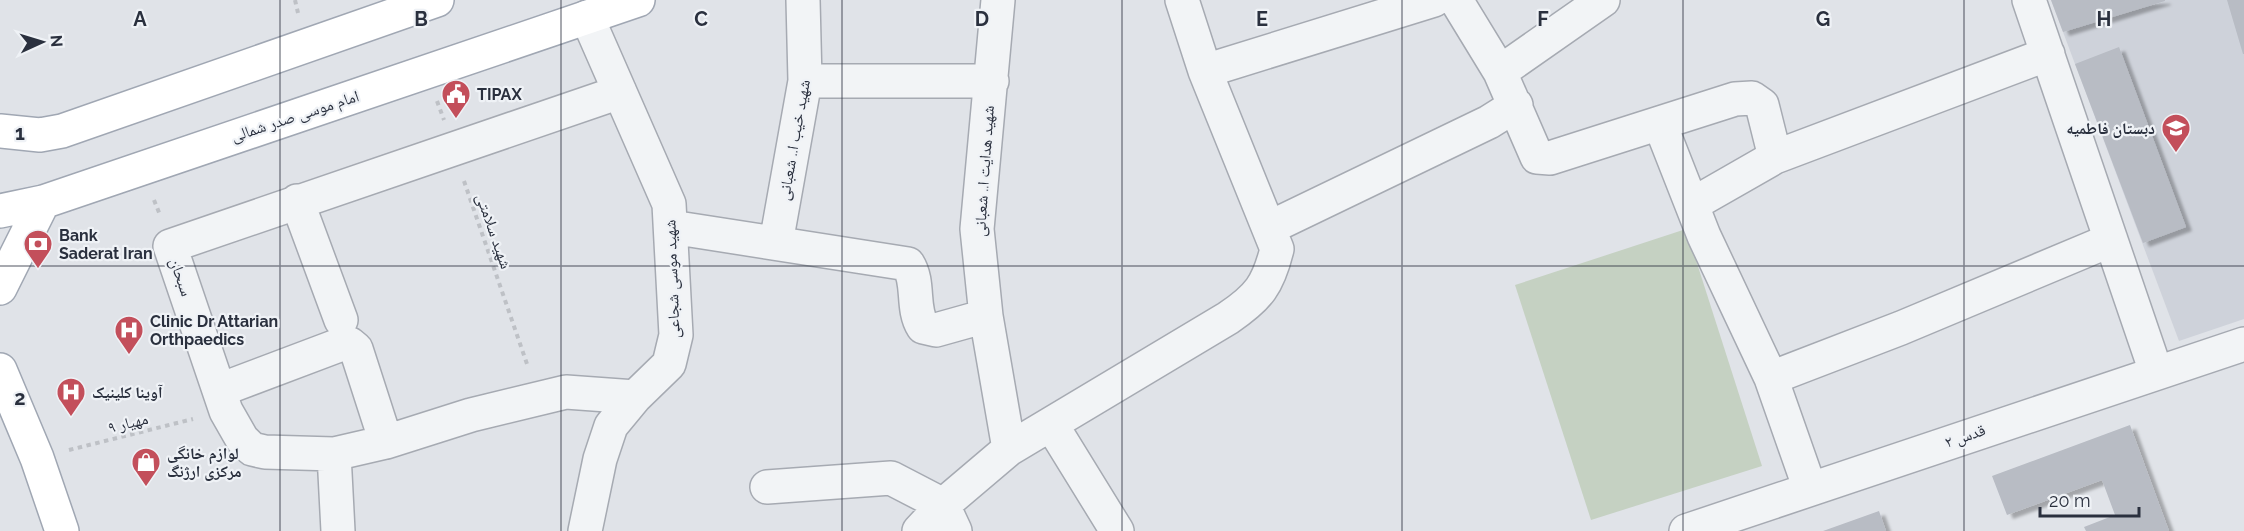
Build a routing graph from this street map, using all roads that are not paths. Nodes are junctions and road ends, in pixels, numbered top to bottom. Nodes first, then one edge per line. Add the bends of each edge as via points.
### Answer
1 (437, 0) edge
2 (638, 0) edge
3 (803, 0) edge
4 (998, 0) edge
5 (1182, 0) edge
6 (1434, 0) edge
7 (1456, 0) edge
8 (1603, 0) edge
9 (2030, 0) edge
10 (587, 17) junction
11 (2048, 54) junction
12 (1205, 71) junction
13 (1500, 72) junction
14 (805, 81) junction
15 (992, 81) junction
16 (620, 92) junction
17 (1516, 105) junction
18 (1660, 124) junction
19 (0, 131) edge
20 (1775, 157) junction
21 (297, 201) junction
22 (43, 202) junction
23 (1693, 204) junction
24 (3, 207) edge
25 (671, 227) junction
26 (1269, 228) junction
27 (2111, 240) junction
28 (776, 243) junction
29 (0, 288) edge
30 (986, 316) junction
31 (341, 320) dead end
32 (2244, 344) edge
33 (0, 370) edge
34 (2156, 372) junction
35 (1771, 378) junction
36 (634, 397) junction
37 (223, 400) junction
38 (1051, 424) junction
39 (386, 442) junction
40 (1009, 449) junction
41 (334, 454) junction
42 (766, 487) dead end
43 (1810, 489) junction
44 (949, 518) edge
45 (62, 531) edge
46 (338, 531) edge
47 (585, 531) edge
48 (919, 531) edge
49 (1117, 531) edge
50 (1686, 531) edge

1 - 19 main road via 62,131 40,135
2 - 10 main road, امام موسی صدر شمالی
3 - 14 street, شهید خیب ا.. شعبانی
4 - 15 street, شهید هدایت ا.. شعبانی
5 - 12 street
6 - 12 street
7 - 13 street
8 - 13 street
9 - 11 street
10 - 16 street, شهید موسی شجاعی
10 - 22 main road, امام موسی صدر شمالی
11 - 20 street
11 - 27 street
12 - 26 street
13 - 17 street
14 - 15 street
14 - 28 street, شهید خیب ا.. شعبانی
15 - 30 street, شهید هدایت ا.. شعبانی via 977,229
16 - 21 street
16 - 25 street, شهید موسی شجاعی via 669,204
17 - 18 street via 1538,157 1550,158
17 - 26 street via 1489,122
18 - 20 street via 1735,99 1752,98 1762,105
18 - 23 street
20 - 23 street
21 - 31 street
21 - 37 street, سبحان via 170,246
22 - 24 main road, امام موسی صدر شمالی
22 - 29 main road
23 - 35 street via 1704,236
25 - 28 street
25 - 36 street, شهید موسی شجاعی via 676,335 669,364
26 - 38 street via 1277,249 1269,280 1251,302
27 - 34 street
27 - 35 street
28 - 30 street via 908,264 923,327 936,330
30 - 40 street, شهید هدایت ا.. شعبانی
32 - 34 street, قدس ۲
33 - 45 main road
34 - 43 street, قدس ۲
35 - 43 street
36 - 39 street via 566,392 471,415
36 - 47 street, شهید موسی شجاعی via 611,426
37 - 39 street via 342,344 350,344 356,349
37 - 41 street, سبحان via 242,439 252,449
38 - 40 street
38 - 49 street
39 - 41 street
40 - 44 street
41 - 46 street
42 - 44 street via 891,478
43 - 50 street, قدس ۲
44 - 48 street

